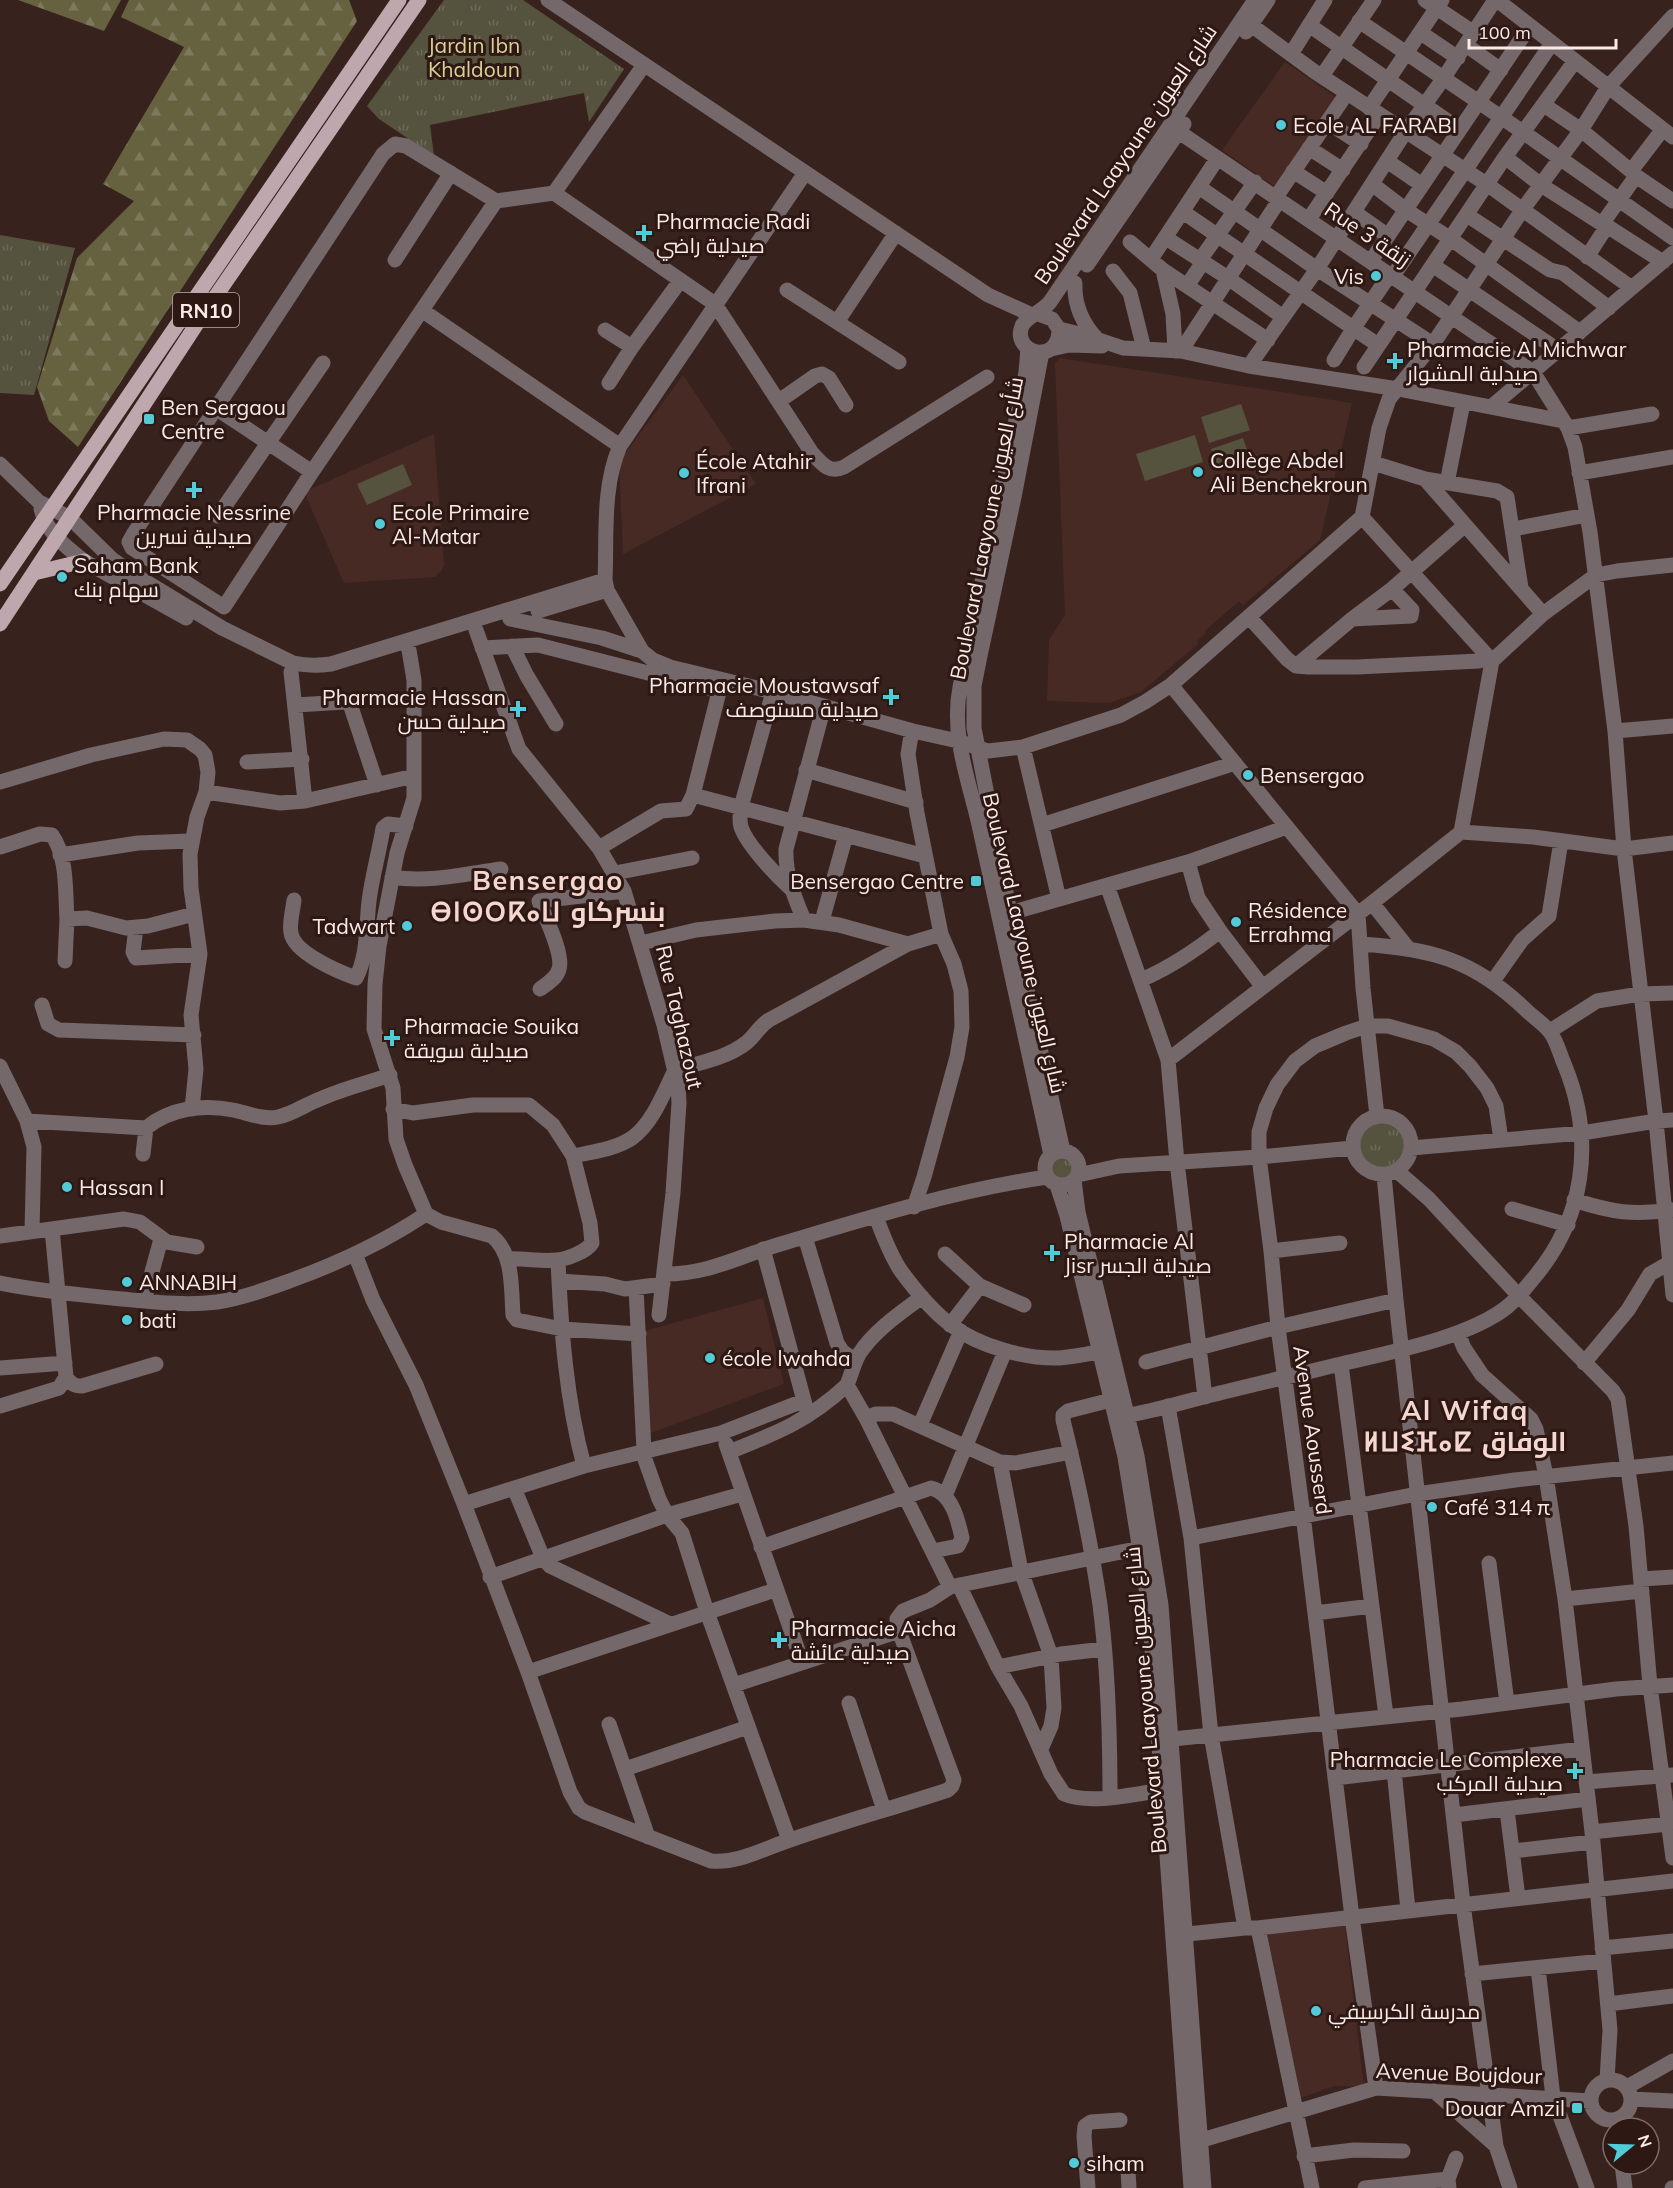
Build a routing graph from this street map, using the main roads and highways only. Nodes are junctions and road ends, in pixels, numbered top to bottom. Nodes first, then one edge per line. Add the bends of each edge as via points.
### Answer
1 (399, 0) edge
2 (419, 0) edge
3 (84, 561) road end
4 (34, 573) junction
5 (0, 584) edge
6 (0, 624) edge

1 - 5 main road, RN10 via 44,510
2 - 4 main road, RN10 via 198,322
3 - 4 main road
4 - 6 main road, RN10

